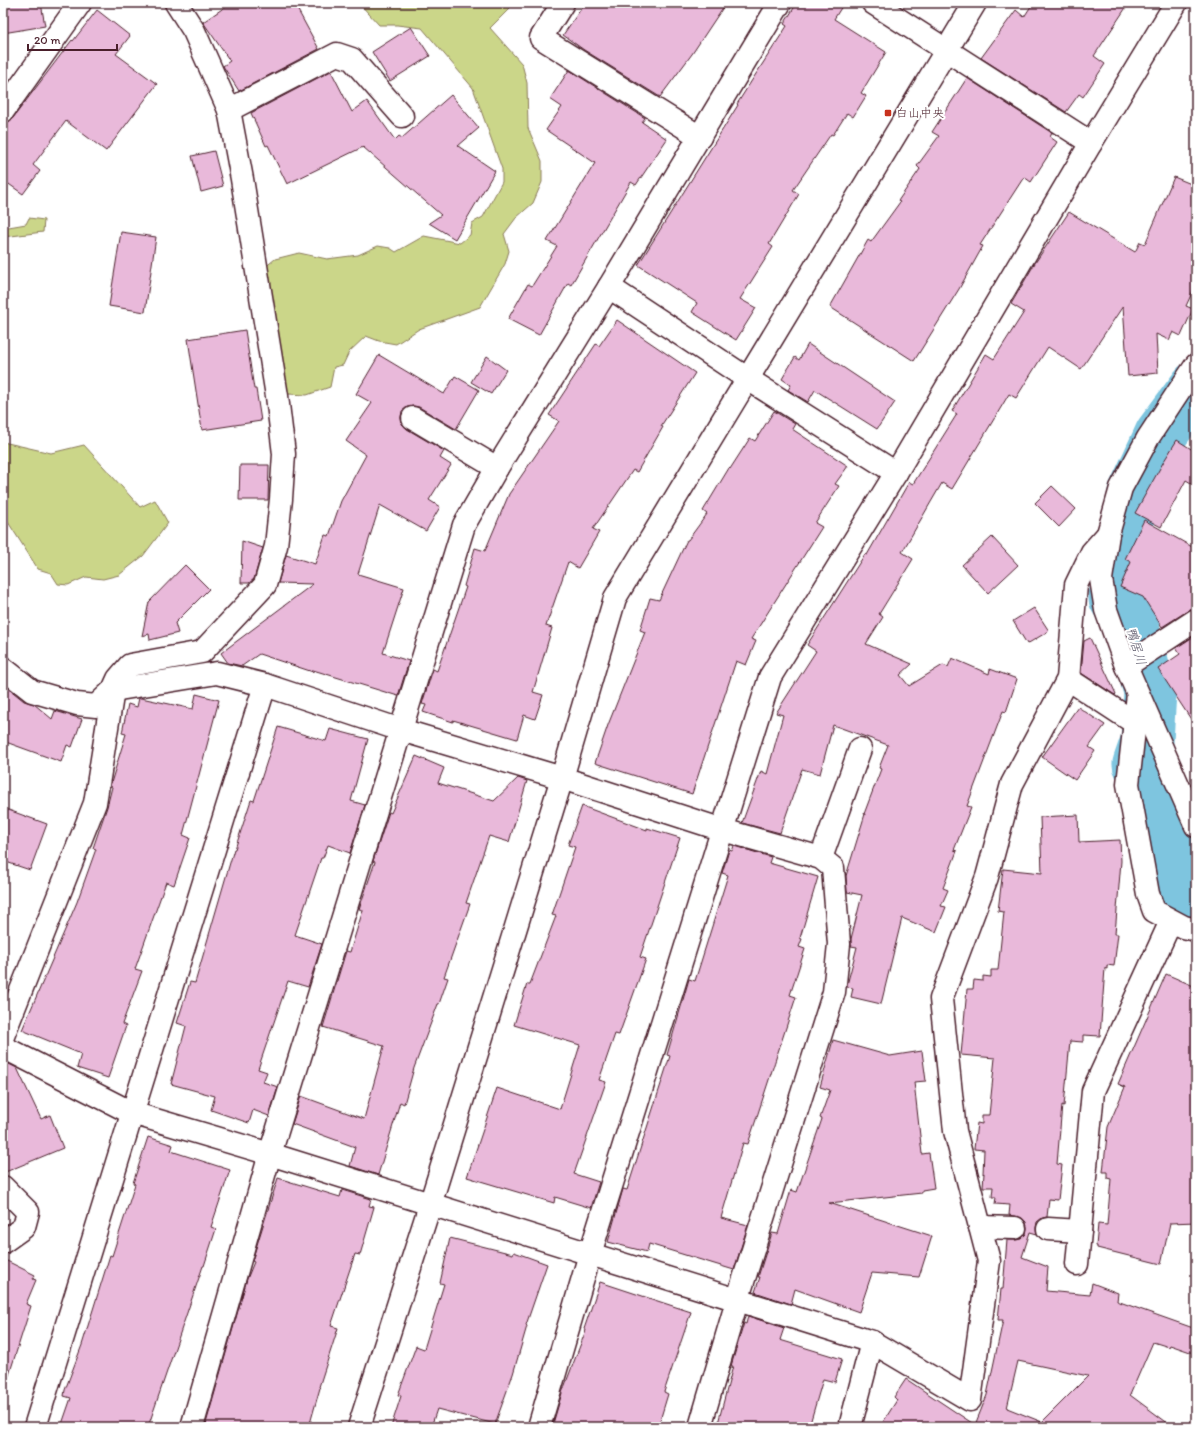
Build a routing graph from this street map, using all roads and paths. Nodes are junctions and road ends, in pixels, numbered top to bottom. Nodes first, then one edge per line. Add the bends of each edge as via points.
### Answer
1 (80, 3) edge
2 (176, 3) edge
3 (563, 3) edge
4 (780, 3) edge
5 (873, 3) edge
6 (975, 3) edge
7 (1176, 3) edge
8 (946, 50) junction
9 (229, 110) junction
10 (3, 111) edge
11 (402, 116) dead end
12 (700, 137) junction
13 (1091, 143) junction
14 (608, 287) junction
15 (1196, 365) edge
16 (748, 379) junction
17 (413, 418) dead end
18 (497, 468) junction
19 (896, 473) junction
20 (1108, 534) junction
21 (1196, 620) edge
22 (1126, 666) junction
23 (3, 668) edge
24 (1068, 679) junction
25 (265, 686) junction
26 (113, 690) junction
27 (1138, 693) junction
28 (1135, 724) junction
29 (401, 730) junction
30 (860, 749) dead end
31 (562, 778) junction
32 (1196, 826) edge
33 (723, 830) junction
34 (821, 858) junction
35 (1171, 921) junction
36 (1196, 930) edge
37 (3, 1036) edge
38 (3, 1047) edge
39 (132, 1113) junction
40 (270, 1154) junction
41 (3, 1187) edge
42 (430, 1205) junction
43 (980, 1227) junction
44 (1015, 1228) dead end
45 (1048, 1229) dead end
46 (1080, 1231) junction
47 (3, 1242) edge
48 (590, 1254) junction
49 (1077, 1264) dead end
50 (737, 1301) junction
51 (872, 1342) junction
52 (35, 1427) edge
53 (192, 1427) edge
54 (359, 1427) edge
55 (539, 1427) edge
56 (700, 1427) edge
57 (850, 1427) edge

1 - 10 street
2 - 9 street via 194,31
3 - 12 street via 541,38
4 - 12 street
5 - 8 street
6 - 8 street
7 - 13 street
8 - 13 street
8 - 16 street
9 - 11 street via 337,54 352,59
9 - 26 street via 277,396 284,454 276,546 265,586 202,652 130,665 118,679
12 - 14 street
13 - 19 street
14 - 16 street
14 - 18 street
15 - 20 street via 1148,438 1121,488
16 - 19 street
16 - 31 street via 615,598
17 - 18 street
18 - 29 street via 464,525
19 - 33 street via 770,677
20 - 22 street via 1101,579 1106,610
20 - 24 street via 1092,552 1076,585
21 - 22 street
22 - 27 street
23 - 26 street via 32,691 77,704 96,706
24 - 28 street
24 - 43 street via 1012,784 987,877 942,999 955,1131
25 - 26 street via 217,674
25 - 29 street
25 - 39 street
26 - 37 street via 95,803
27 - 28 street
27 - 32 street
28 - 35 street via 1128,784 1148,894 1154,912
29 - 31 street
29 - 40 street
30 - 34 street
31 - 33 street
31 - 42 street
33 - 34 street
33 - 48 street
34 - 50 street via 833,868 839,944 834,992
35 - 36 street
35 - 46 street via 1093,1091
38 - 39 street
39 - 40 street
39 - 52 street
40 - 42 street
40 - 53 street
41 - 47 street via 28,1212 24,1227
42 - 48 street
42 - 54 street
43 - 44 street
43 - 51 street via 989,1262 970,1400
45 - 46 street
46 - 49 street
48 - 50 street
48 - 55 street
50 - 51 street
50 - 56 street
51 - 57 street

